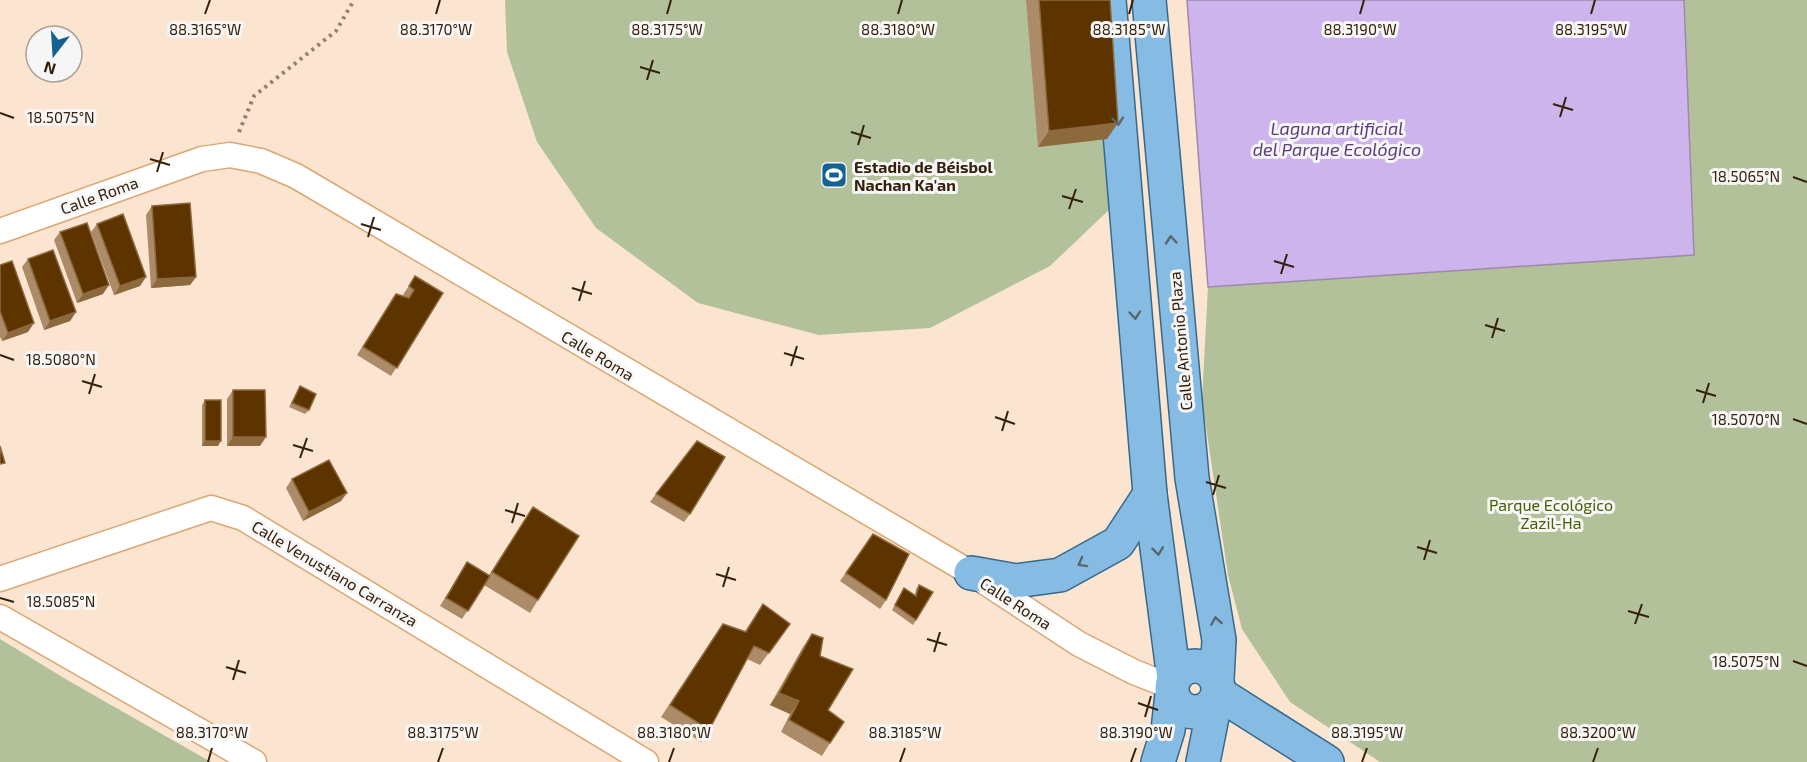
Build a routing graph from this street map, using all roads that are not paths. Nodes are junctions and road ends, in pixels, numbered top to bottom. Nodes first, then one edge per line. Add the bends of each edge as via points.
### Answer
1 (1108, 0) edge
2 (1149, 0) edge
3 (0, 231) edge
4 (1150, 494) junction
5 (971, 573) junction
6 (0, 579) edge
7 (0, 617) edge
8 (1173, 687) junction
9 (1217, 692) junction
10 (254, 762) edge
11 (646, 762) edge
12 (1158, 762) edge
13 (1203, 762) edge
14 (1327, 762) edge

1 -> 4 main road
9 -> 2 main road, Calle Antonio Plaza via 1219,640 1192,478
3 - 5 street, Calle Roma via 202,159 230,155 261,161 296,176
4 -> 5 main road via 1118,543 1060,574 1016,581
4 -> 8 main road
5 - 8 street, Calle Roma via 1079,644
6 - 11 street, Calle Venustiano Carranza via 211,508 243,518
7 - 10 street
8 - 9 main road via 1180,707 1195,712 1203,711
8 - 12 main road via 1168,730
9 - 13 main road, Calle Antonio Plaza
9 - 14 main road

